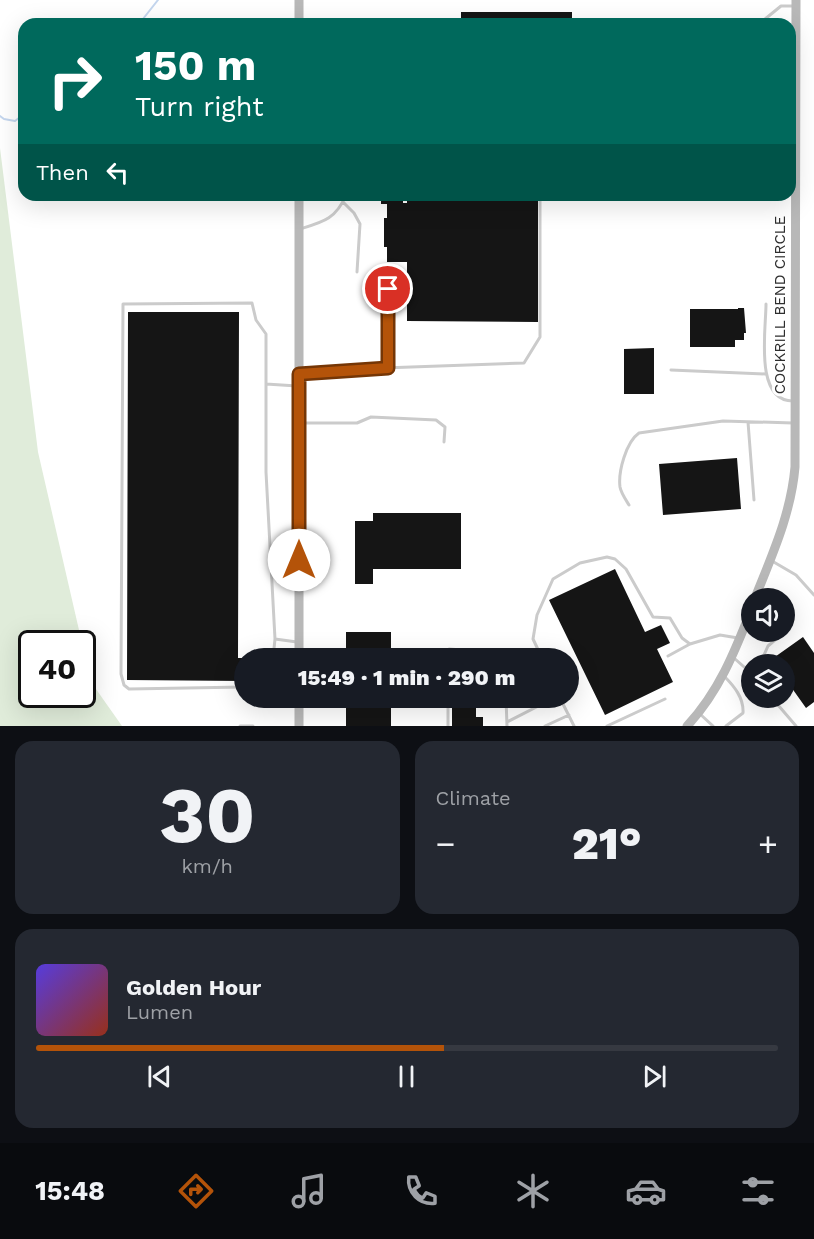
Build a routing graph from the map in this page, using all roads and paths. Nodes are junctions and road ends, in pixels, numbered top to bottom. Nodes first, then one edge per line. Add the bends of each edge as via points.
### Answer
1 (299, 0) edge
2 (796, 3) edge
3 (299, 18) edge
4 (766, 18) edge
5 (796, 18) edge
6 (299, 201) edge
7 (540, 201) edge
8 (796, 201) edge
9 (343, 202) joint
10 (299, 229) junction
11 (357, 272) dead end
12 (388, 289) dead end
13 (766, 304) dead end
14 (388, 368) junction
15 (671, 370) dead end
16 (299, 374) junction
17 (765, 374) junction
18 (266, 384) junction
19 (299, 386) junction
20 (795, 401) junction
21 (748, 422) junction
22 (299, 423) junction
23 (795, 423) junction
24 (444, 442) dead end
25 (754, 500) dead end
26 (629, 505) dead end
27 (771, 560) junction
28 (759, 588) edge
29 (814, 595) edge
30 (740, 638) joint
31 (275, 639) junction
32 (299, 642) junction
33 (690, 644) junction
34 (274, 648) edge
35 (299, 648) edge
36 (537, 648) edge
37 (668, 656) dead end
38 (732, 657) junction
39 (741, 665) edge
40 (724, 675) junction
41 (234, 687) edge
42 (665, 699) dead end
43 (299, 708) edge
44 (448, 708) edge
45 (507, 708) edge
46 (536, 708) edge
47 (566, 708) edge
48 (781, 708) edge
49 (698, 713) junction
50 (569, 714) junction
51 (507, 724) edge
52 (240, 726) edge
53 (253, 726) edge
54 (299, 726) edge
55 (448, 726) edge
56 (545, 726) edge
57 (574, 726) edge
58 (607, 726) edge
59 (687, 726) edge
60 (713, 726) edge
61 (726, 726) edge
62 (796, 726) edge

1 - 3 street
2 - 4 lane via 781,6
2 - 5 street, COCKRILL BEND CIRCLE
6 - 10 street
7 - 14 lane via 540,337 524,363
8 - 20 street, COCKRILL BEND CIRCLE
9 - 10 lane via 325,221
9 - 11 lane via 360,224
10 - 16 street
12 - 14 lane
13 - 17 lane
14 - 16 lane
15 - 17 lane
16 - 19 street
17 - 20 lane via 772,391 786,401
18 - 19 lane
18 - 31 lane via 266,472
18 - 41 lane via 266,334 256,320 252,303 123,304 124,685 129,689
19 - 22 street
20 - 23 street, COCKRILL BEND CIRCLE
21 - 23 lane
21 - 25 lane
21 - 26 lane via 723,421 634,436 621,473 620,489
22 - 24 lane via 357,423 371,417 436,420 445,428
22 - 32 street
23 - 27 street, COCKRILL BEND CIRCLE via 791,495
27 - 28 street, COCKRILL BEND CIRCLE
27 - 29 lane via 796,574
30 - 33 lane via 720,635
30 - 38 street
31 - 32 lane
31 - 34 lane
32 - 35 street
33 - 36 lane via 670,618 653,617 626,569 607,557 580,562 553,579 537,615 533,639
33 - 37 lane
38 - 39 lane
38 - 40 street
40 - 49 street
40 - 61 lane via 743,702 743,713
42 - 58 lane
43 - 54 street
44 - 55 lane
45 - 51 lane
46 - 51 lane
47 - 50 lane
48 - 62 lane
49 - 59 street
49 - 60 lane
50 - 56 lane
50 - 57 lane
52 - 53 lane

